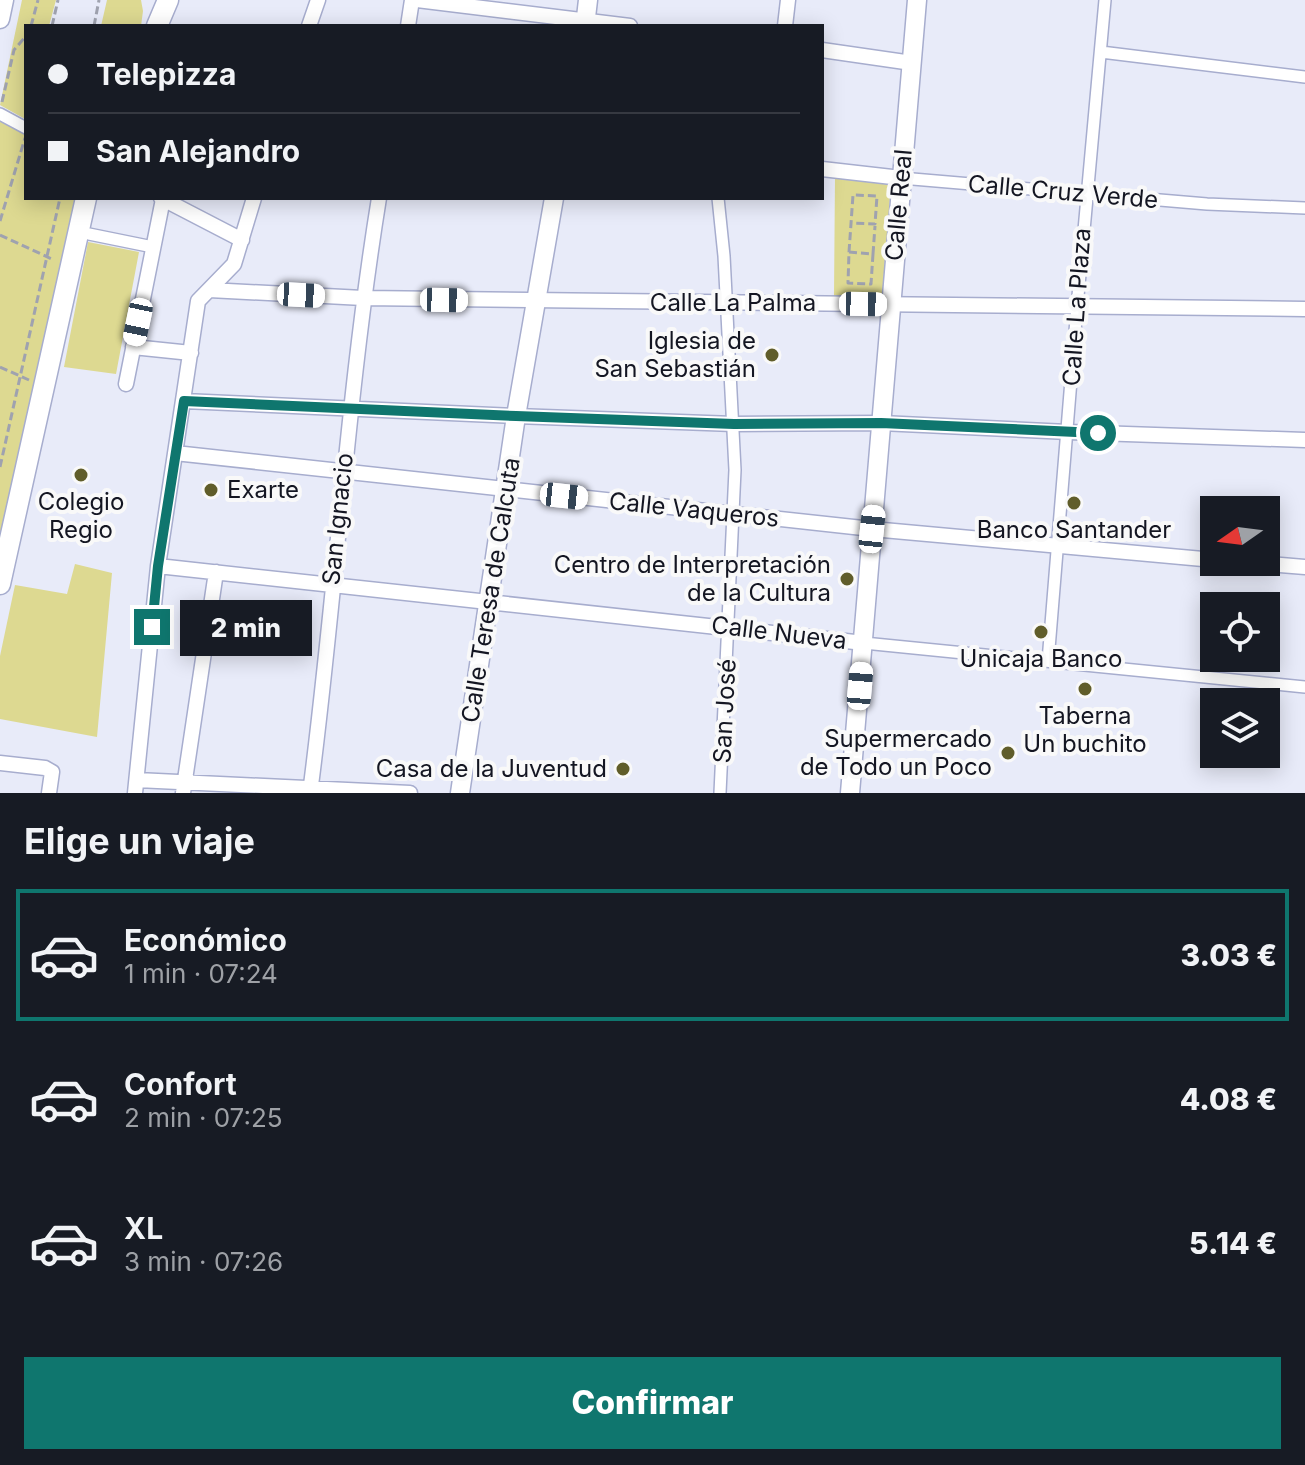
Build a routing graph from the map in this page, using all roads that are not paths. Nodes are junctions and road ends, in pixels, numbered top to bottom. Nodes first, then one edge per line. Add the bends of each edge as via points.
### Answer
1 (4, 0) edge
2 (151, 0) edge
3 (168, 0) edge
4 (318, 0) edge
5 (415, 0) edge
6 (588, 0) edge
7 (788, 0) edge
8 (917, 0) edge
9 (1105, 0) edge
10 (0, 18) edge
11 (586, 23) edge
12 (150, 24) edge
13 (158, 24) edge
14 (310, 24) edge
15 (409, 24) edge
16 (785, 24) edge
17 (824, 50) edge
18 (1101, 52) junction
19 (912, 63) junction
20 (1305, 77) edge
21 (0, 112) edge
22 (24, 127) edge
23 (824, 169) edge
24 (901, 178) junction
25 (1086, 195) junction
26 (86, 200) edge
27 (162, 200) edge
28 (166, 200) edge
29 (253, 200) edge
30 (379, 200) edge
31 (554, 200) edge
32 (718, 200) edge
33 (1305, 208) edge
34 (89, 234) dead end
35 (242, 240) junction
36 (153, 247) junction
37 (209, 290) junction
38 (363, 298) junction
39 (535, 301) junction
40 (726, 304) junction
41 (890, 304) junction
42 (1077, 307) junction
43 (1305, 309) edge
44 (133, 347) junction
45 (191, 353) junction
46 (126, 384) dead end
47 (184, 401) junction
48 (350, 409) junction
49 (516, 416) junction
50 (881, 423) junction
51 (734, 424) junction
52 (1068, 432) junction
53 (1305, 440) edge
54 (175, 453) junction
55 (343, 471) junction
56 (507, 491) junction
57 (735, 514) junction
58 (872, 529) junction
59 (1058, 546) junction
60 (1200, 559) edge
61 (1280, 565) edge
62 (158, 566) junction
63 (1305, 567) edge
64 (216, 572) junction
65 (0, 584) edge
66 (332, 584) junction
67 (488, 601) junction
68 (730, 627) junction
69 (864, 643) junction
70 (1048, 661) junction
71 (1305, 687) edge
72 (0, 763) edge
73 (136, 786) edge
74 (184, 787) edge
75 (311, 790) edge
76 (49, 793) edge
77 (410, 793) edge
78 (460, 793) edge
79 (720, 793) edge
80 (850, 793) edge

1 - 10 street
2 - 12 main road
3 - 13 main road
4 - 14 street
5 - 11 street
5 - 15 street
6 - 11 street
7 - 16 street
8 - 19 street, Calle Real
9 - 18 street, Calle La Plaza
17 - 19 street
18 - 20 street
18 - 25 street, Calle La Plaza
19 - 24 street, Calle Real
21 - 22 street
23 - 24 street, Calle Cruz Verde
24 - 25 street, Calle Cruz Verde
24 - 41 street, Calle Real
25 - 33 street, Calle Cruz Verde
25 - 42 street, Calle La Plaza
26 - 65 main road
27 - 36 street
28 - 35 street
29 - 35 street
30 - 38 street, San Ignacio
31 - 39 street, Calle Teresa de Calcuta
32 - 40 street, San José
34 - 36 street
35 - 37 street via 234,264
36 - 44 street
37 - 38 street, Calle La Palma
37 - 45 street via 198,301
38 - 39 street, Calle La Palma
38 - 48 street, San Ignacio
39 - 40 street, Calle La Palma
39 - 49 street, Calle Teresa de Calcuta
40 - 41 street, Calle La Palma
40 - 51 street, San José
41 - 42 street, Calle La Palma
41 - 50 street, Calle Real
42 - 43 street, Calle La Palma
42 - 52 street, Calle La Plaza
44 - 45 street
44 - 46 street
45 - 47 street
47 - 48 street
47 - 54 street
48 - 49 street
48 - 55 street, San Ignacio
49 - 51 street
49 - 56 street, Calle Teresa de Calcuta
50 - 51 street
50 - 52 street
50 - 58 street, Calle Real
51 - 57 street, San José
52 - 53 street
52 - 59 street, Calle La Plaza
54 - 55 street, Calle Vaqueros
54 - 62 street
55 - 56 street, Calle Vaqueros
55 - 66 street, San Ignacio
56 - 57 street, Calle Vaqueros
56 - 67 street, Calle Teresa de Calcuta
57 - 58 street, Calle Vaqueros
57 - 68 street, San José
58 - 59 street, Calle Vaqueros
58 - 69 street, Calle Real
59 - 60 street, Calle Vaqueros
59 - 70 street, Calle La Plaza
61 - 63 street
62 - 64 street, Calle Nueva
62 - 73 street
64 - 66 street, Calle Nueva
64 - 74 street
66 - 67 street, Calle Nueva
66 - 75 street, San Ignacio
67 - 68 street, Calle Nueva
67 - 78 street, Calle Teresa de Calcuta
68 - 69 street, Calle Nueva
68 - 79 street, San José
69 - 70 street, Calle Nueva
69 - 80 street, Calle Real
70 - 71 street, Calle Nueva
72 - 76 street via 52,772
73 - 74 street
74 - 75 street
75 - 77 street

